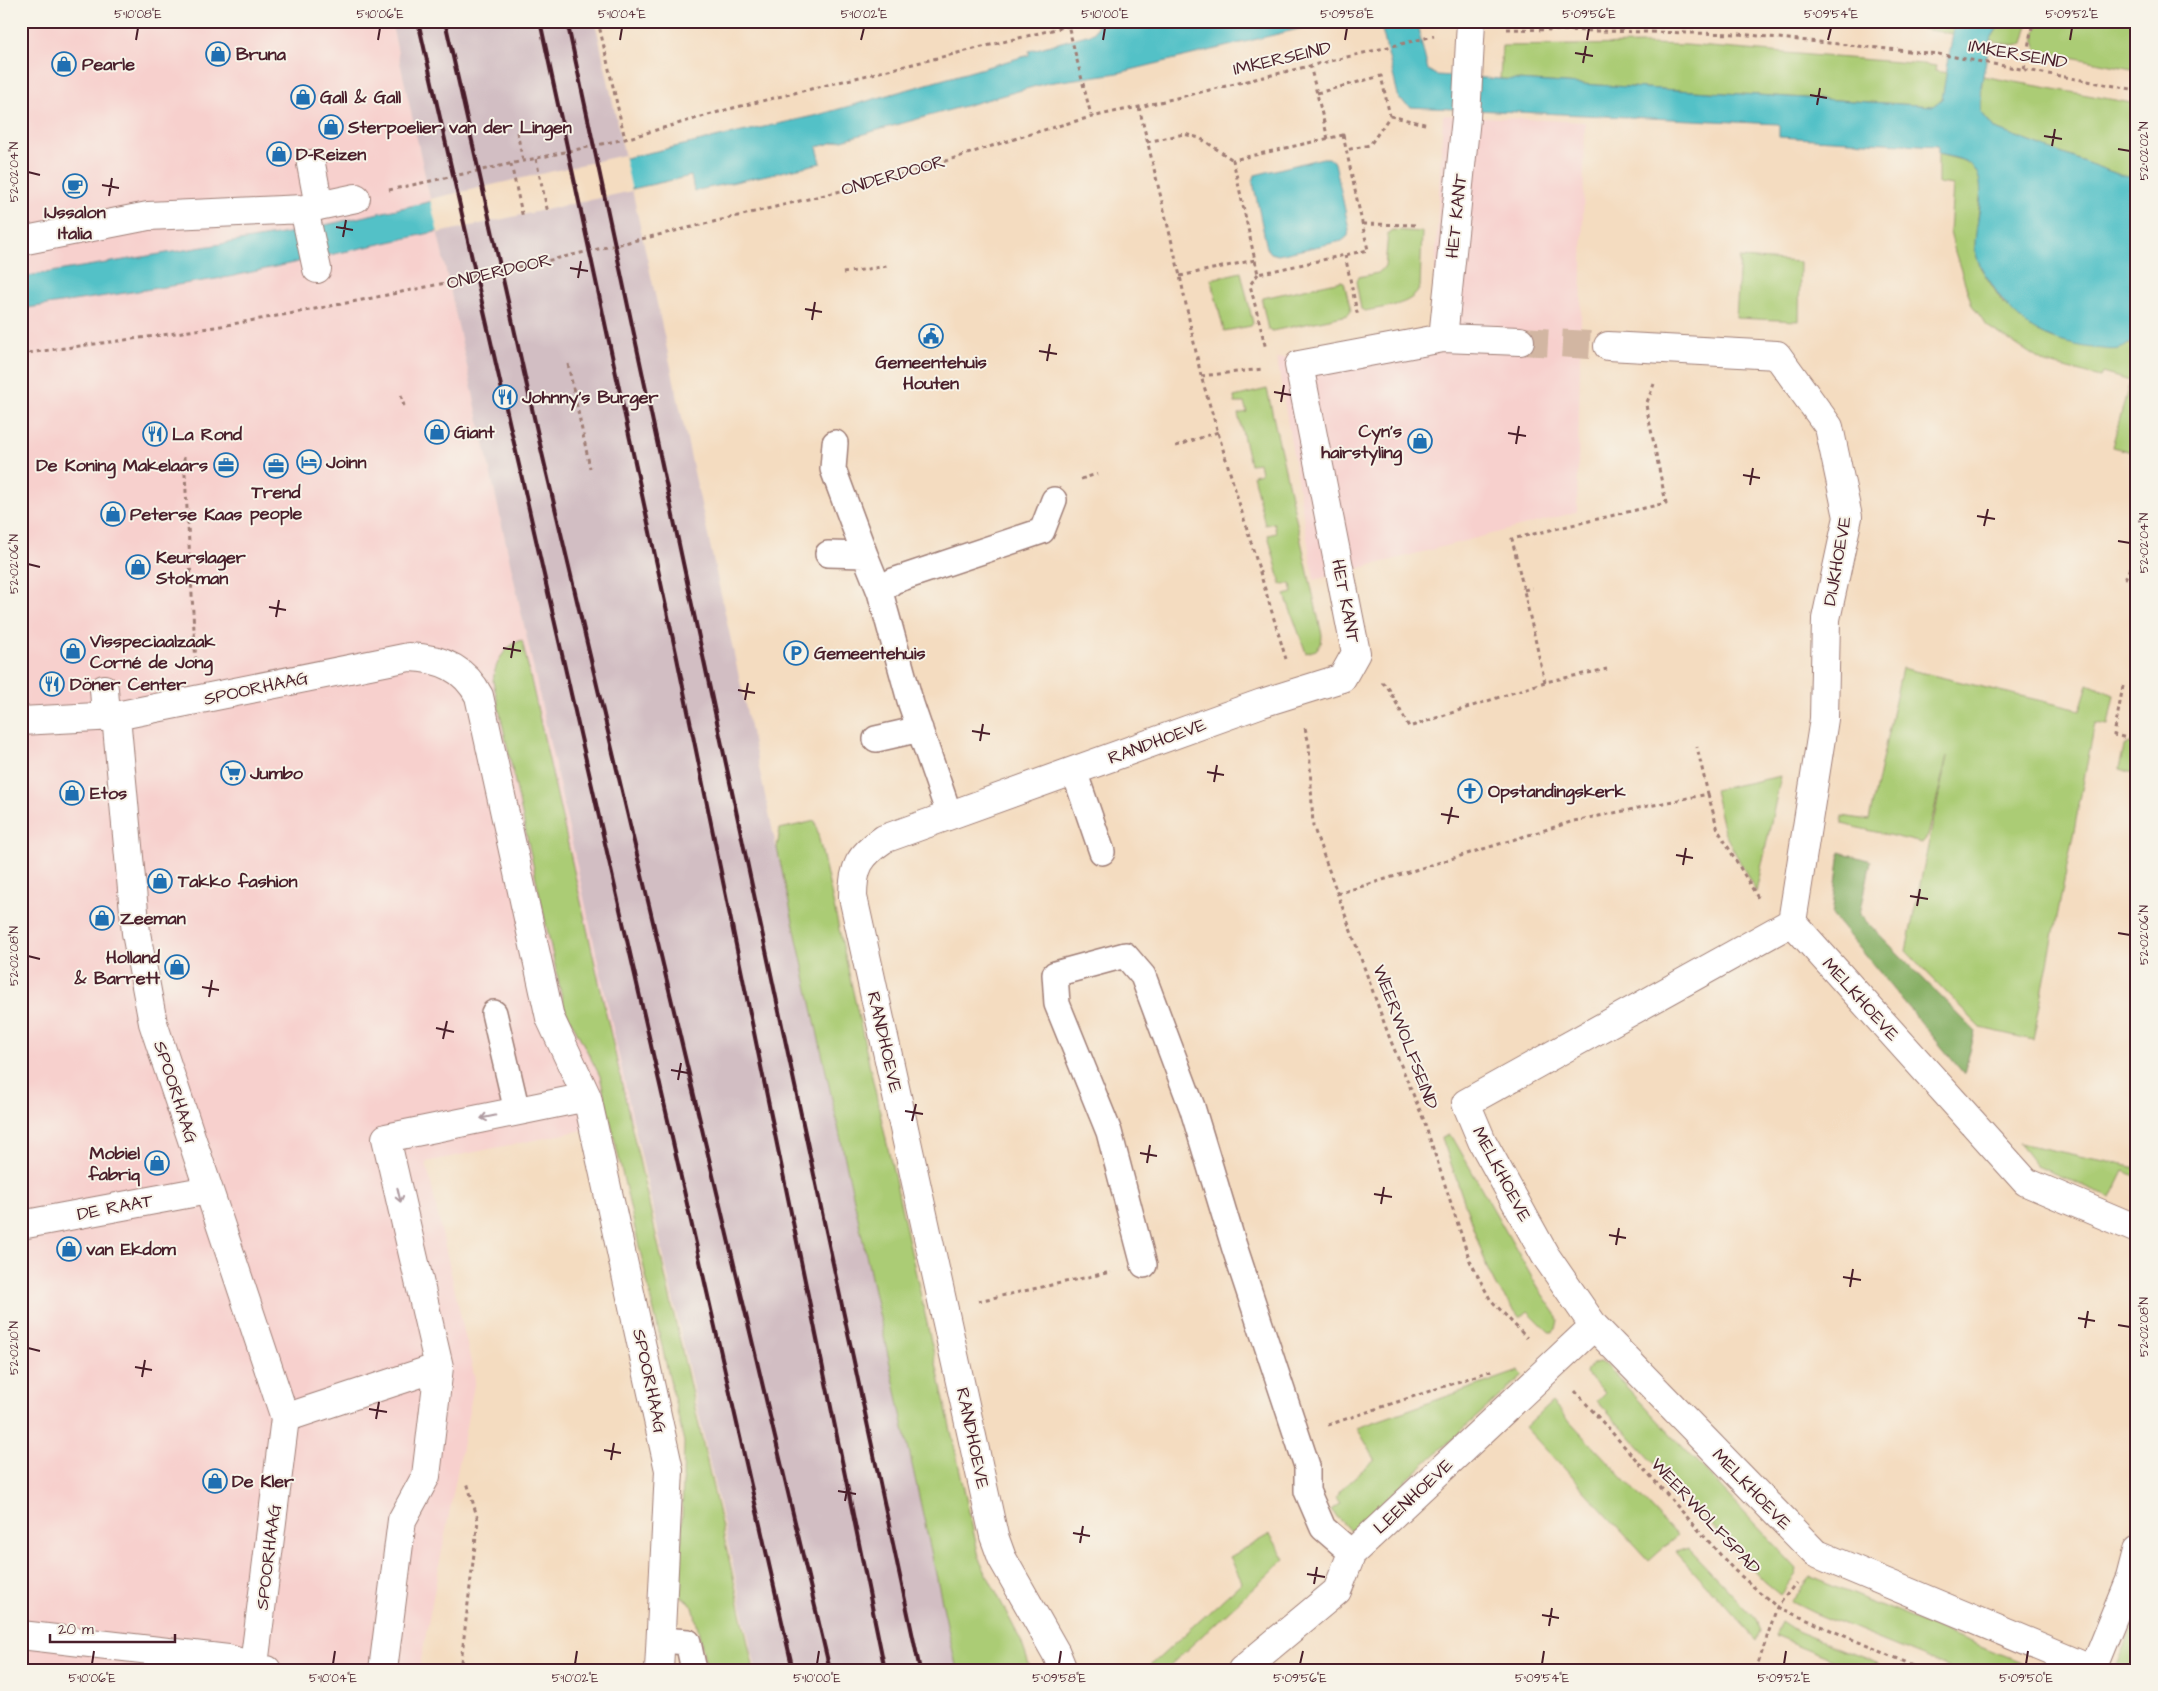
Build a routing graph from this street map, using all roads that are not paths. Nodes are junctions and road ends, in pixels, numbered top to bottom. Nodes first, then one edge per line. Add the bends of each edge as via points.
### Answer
1 (1471, 21) edge
2 (311, 164) dead end
3 (356, 198) road end
4 (310, 212) junction
5 (21, 241) edge
6 (317, 269) dead end
7 (1443, 338) junction
8 (1520, 341) tunnel mouth
9 (1608, 346) tunnel mouth
10 (835, 443) dead end
11 (1054, 500) dead end
12 (828, 554) dead end
13 (865, 555) junction
14 (880, 592) junction
15 (104, 689) dead end
16 (1295, 691) joint
17 (111, 716) junction
18 (21, 721) edge
19 (920, 729) junction
20 (876, 739) dead end
21 (1074, 771) junction
22 (950, 814) junction
23 (1102, 852) dead end
24 (1784, 926) junction
25 (494, 1013) dead end
26 (587, 1097) junction
27 (517, 1111) junction
28 (208, 1190) junction
29 (21, 1225) edge
30 (2137, 1229) edge
31 (1144, 1265) road end
32 (1594, 1326) junction
33 (439, 1367) junction
34 (285, 1418) junction
35 (2137, 1551) edge
36 (1352, 1553) junction
37 (21, 1635) edge
38 (661, 1640) junction
39 (260, 1667) edge
40 (383, 1670) edge
41 (659, 1670) edge
42 (694, 1670) edge
43 (1063, 1670) edge
44 (1242, 1670) edge

1 - 7 street, HET KANT via 1466,118
2 - 4 street
3 - 4 street
4 - 5 street via 148,216
4 - 6 street
7 - 8 street
7 - 16 street, HET KANT via 1298,365 1356,653 1342,678
9 - 24 street, DIJKHOEVE via 1777,355 1829,427 1848,517 1826,619 1824,720
10 - 13 lane via 833,469
11 - 14 lane via 1042,532 893,581
12 - 13 lane
13 - 14 lane
14 - 19 lane
15 - 17 street
16 - 21 street, RANDHOEVE
17 - 18 street
17 - 26 street, SPOORHAAG via 409,657 435,660 457,669 478,696 550,1018
17 - 28 street, SPOORHAAG via 136,934 153,1022
19 - 20 lane
19 - 22 lane
21 - 22 street, RANDHOEVE
21 - 23 lane
22 - 43 street, RANDHOEVE via 884,839 868,850 857,863 853,897 997,1547
24 - 30 street, MELKHOEVE via 2026,1182
24 - 32 street, MELKHOEVE via 1466,1103 1482,1141 1545,1255
25 - 27 lane
26 - 27 street
26 - 38 street, SPOORHAAG via 669,1470
27 -> 33 street via 386,1138
28 - 29 street, DE RAAT
28 - 34 street, SPOORHAAG
31 - 36 lane via 1109,1132 1057,1004 1055,974 1123,945 1143,976 1192,1107 1307,1466 1308,1492 1323,1528
32 - 35 street, MELKHOEVE via 1815,1553 2093,1669 2130,1578
32 - 36 street, LEENHOEVE
33 - 34 street
33 - 40 street via 426,1476 402,1520
34 - 39 street, SPOORHAAG
36 - 44 street, LEENHOEVE via 1337,1591
37 - 39 street via 228,1659
38 - 41 street, SPOORHAAG
38 - 42 lane via 688,1642

